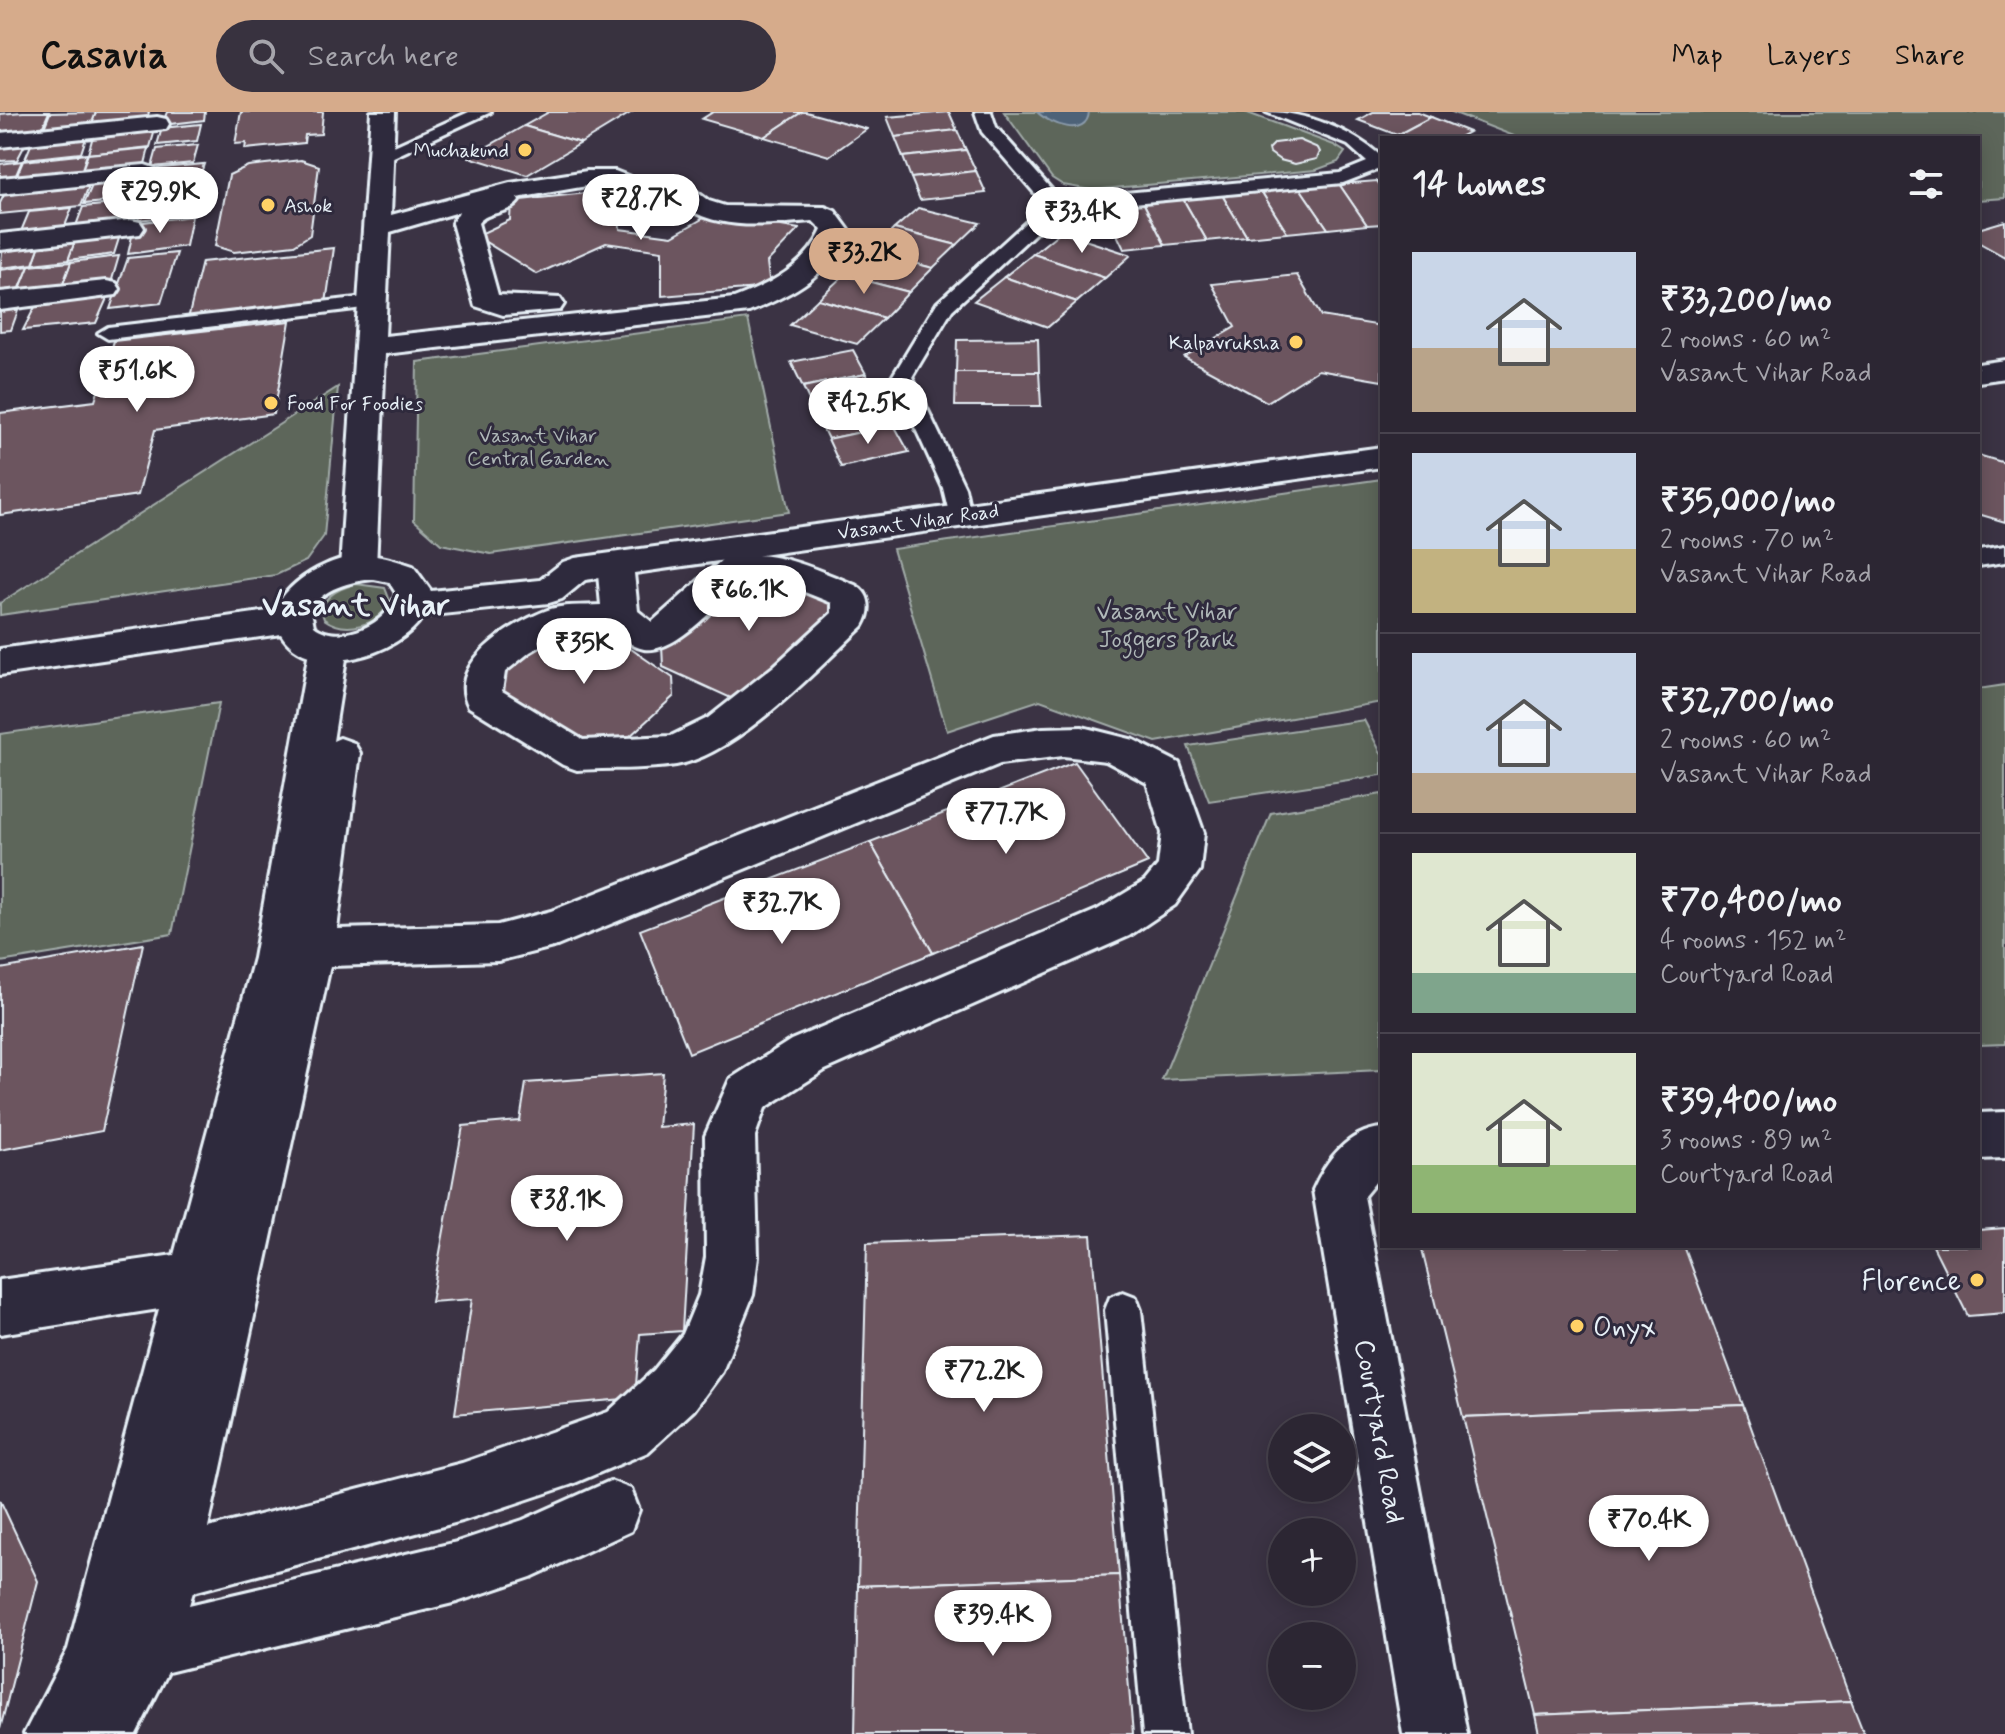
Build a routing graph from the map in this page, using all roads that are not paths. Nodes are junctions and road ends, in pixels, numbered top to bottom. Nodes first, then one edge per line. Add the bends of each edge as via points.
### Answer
1 (383, 112) edge
2 (483, 112) edge
3 (983, 112) edge
4 (1274, 112) edge
5 (157, 124) dead end
6 (0, 140) edge
7 (381, 156) junction
8 (145, 173) dead end
9 (0, 186) edge
10 (631, 187) junction
11 (1055, 205) junction
12 (377, 227) junction
13 (447, 227) dead end
14 (131, 228) dead end
15 (0, 242) edge
16 (106, 289) dead end
17 (0, 301) edge
18 (642, 317) junction
19 (371, 325) junction
20 (108, 333) dead end
21 (2005, 369) edge
22 (1980, 373) edge
23 (1380, 457) edge
24 (959, 516) junction
25 (2005, 554) edge
26 (1980, 558) edge
27 (615, 564) junction
28 (358, 568) junction
29 (411, 593) junction
30 (620, 616) junction
31 (325, 637) junction
32 (0, 662) edge
33 (305, 922) junction
34 (2005, 1135) edge
35 (1980, 1136) edge
36 (1380, 1151) edge
37 (215, 1276) junction
38 (0, 1307) edge
39 (1123, 1310) dead end
40 (610, 1510) dead end
41 (169, 1568) junction
42 (148, 1646) junction
43 (56, 1734) edge
44 (102, 1734) edge
45 (1165, 1734) edge
46 (1435, 1734) edge

1 - 7 street
2 - 7 lane
3 - 11 lane via 988,128
4 - 11 lane via 1354,141 1379,163 1343,178
5 - 6 street
7 - 12 street
8 - 9 street
10 - 12 street via 626,180 612,178 566,181 489,194
10 - 18 street via 531,194 473,212 465,223 485,300 526,307 621,296 634,300
10 - 18 street via 685,196 722,214 816,213 836,230 828,250 783,289 739,306
11 - 24 lane via 944,307 902,377 954,488
12 - 19 street
13 - 19 street via 455,298 448,318
14 - 15 street
16 - 17 street
18 - 19 street
19 - 20 lane
19 - 28 street
21 - 22 street
23 - 24 street, Vasant Vihar Road
24 - 27 street, Vasant Vihar Road
25 - 26 lane
27 - 29 street, Vasant Vihar Road via 575,570 549,591
27 - 30 street
28 - 29 street via 389,569
28 - 31 street via 328,577 304,593 295,607
29 - 31 street via 392,629
30 - 30 street via 557,620 517,643 489,665 483,697 577,755 677,750 722,728 787,675 850,617 852,603 842,593 776,567 735,567 663,633 647,637
31 - 32 street
31 - 33 street
33 - 37 street via 276,958
33 - 41 street via 498,943 557,928 994,750 1063,739 1135,755 1165,774 1183,833 1179,870 1160,893 1113,923 808,1055 747,1094 730,1136 732,1257 726,1295 703,1353 674,1390 628,1432 462,1492
34 - 35 street
36 - 46 street, Courtyard Road via 1369,1152 1338,1190
37 - 38 street
37 - 41 street
37 - 43 street via 96,1660
39 - 45 lane
40 - 42 street via 531,1547 457,1572
41 - 42 street
42 - 44 street

